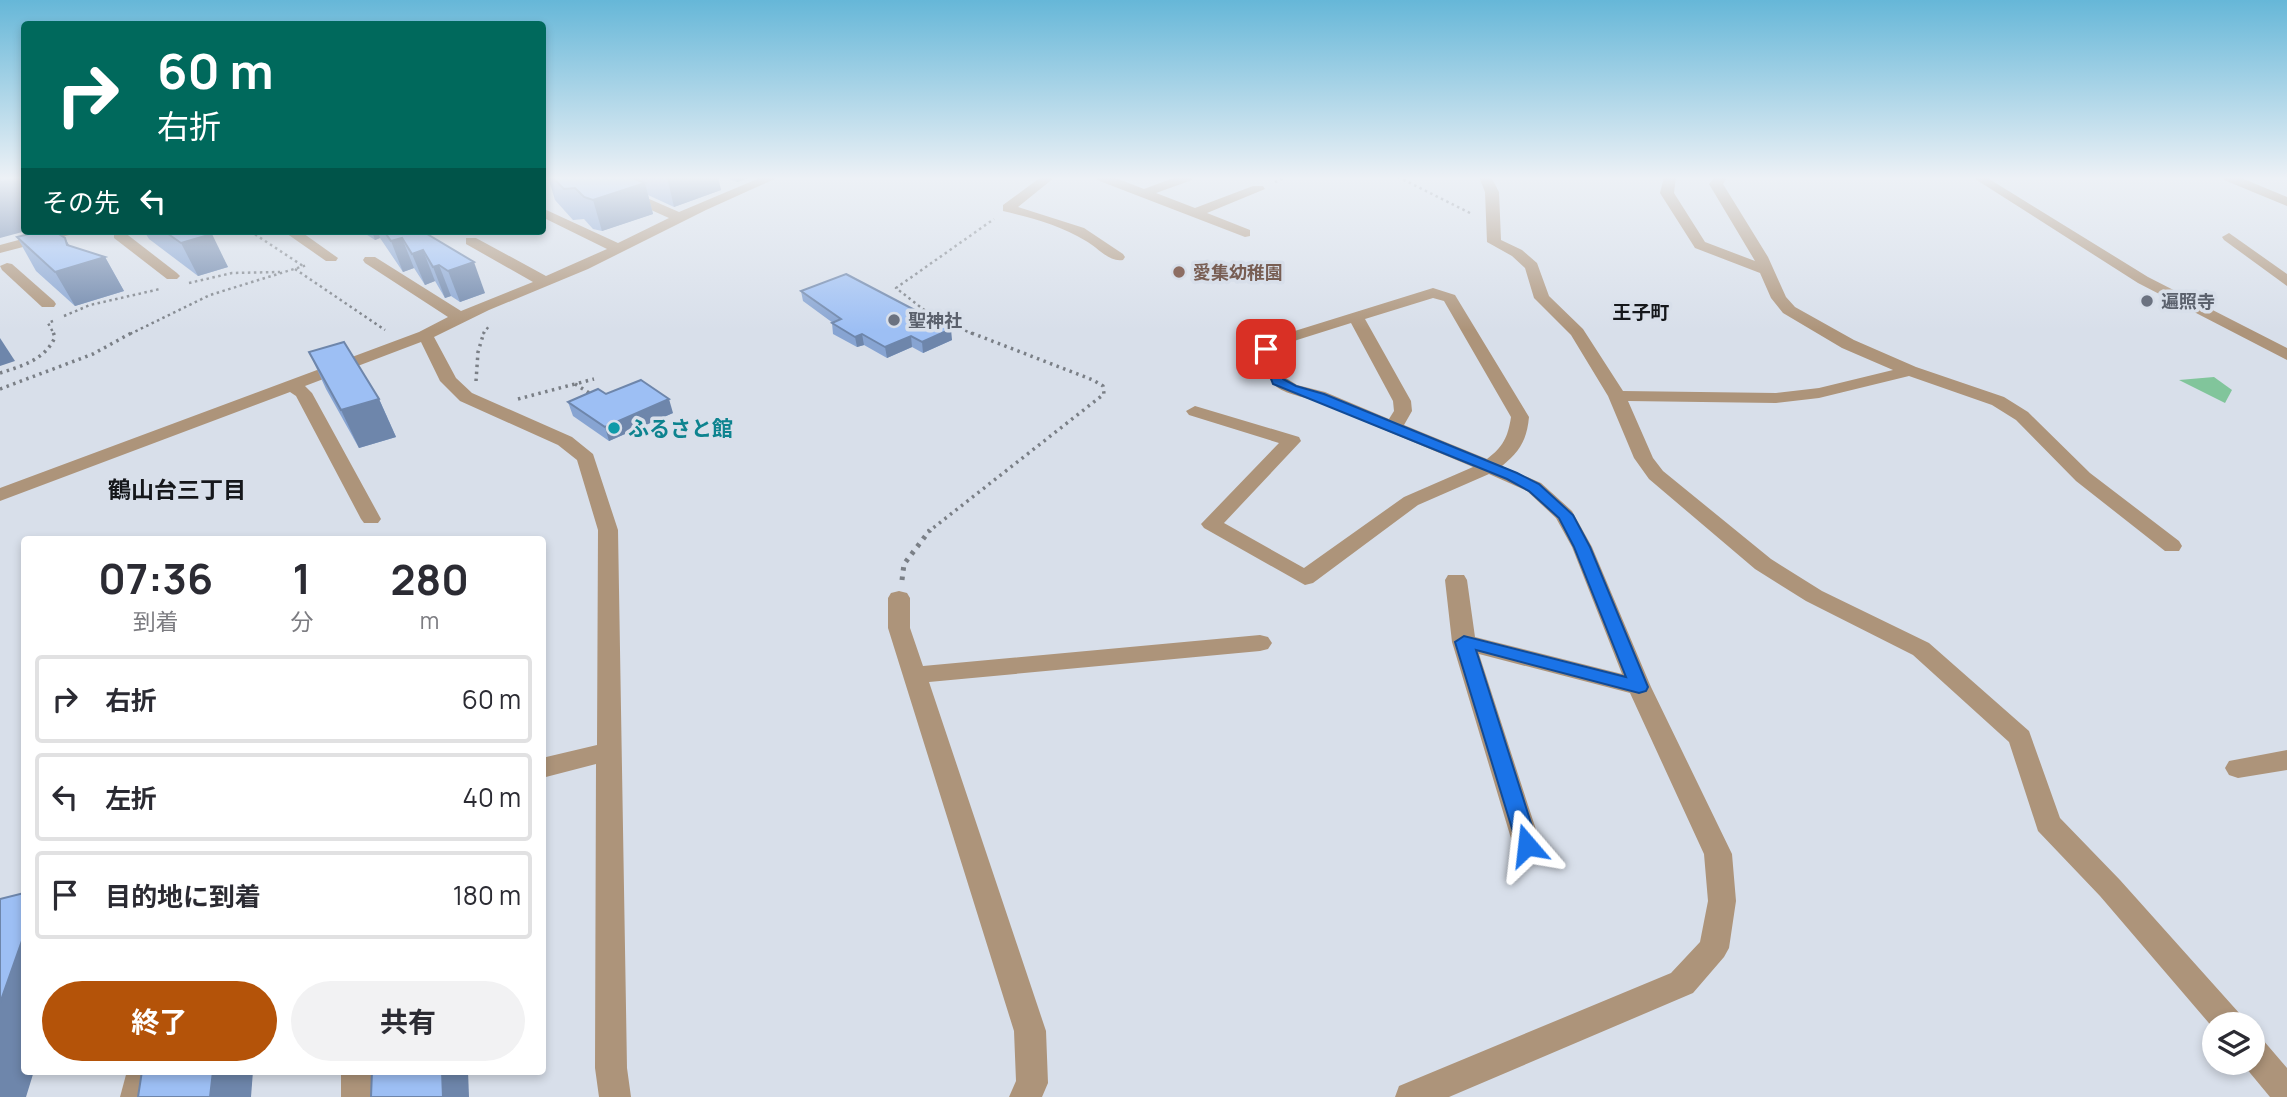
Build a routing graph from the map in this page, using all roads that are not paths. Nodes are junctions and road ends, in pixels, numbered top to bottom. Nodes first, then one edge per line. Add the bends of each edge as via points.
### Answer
1 (576, 228) edge
2 (661, 228) edge
3 (1076, 228) edge
4 (1233, 228) edge
5 (1493, 228) edge
6 (1689, 228) edge
7 (1743, 228) edge
8 (2060, 228) edge
9 (1245, 233) dead end
10 (53, 235) edge
11 (119, 235) dead end
12 (296, 235) edge
13 (2229, 237) dead end
14 (471, 241) dead end
15 (0, 249) edge
16 (619, 249) junction
17 (1118, 257) dead end
18 (331, 258) road end
19 (370, 260) dead end
20 (7, 267) dead end
21 (1764, 269) junction
22 (546, 281) junction
23 (2287, 281) edge
24 (171, 283) road end
25 (48, 304) dead end
26 (460, 317) junction
27 (1356, 317) junction
28 (425, 335) junction
29 (2287, 355) edge
30 (1910, 371) junction
31 (293, 386) junction
32 (1617, 396) junction
33 (1195, 411) dead end
34 (1392, 427) junction
35 (1489, 467) junction
36 (0, 495) edge
37 (371, 519) dead end
38 (2172, 546) dead end
39 (1456, 580) dead end
40 (900, 598) road end
41 (1464, 642) junction
42 (1260, 643) dead end
43 (915, 675) junction
44 (1639, 687) junction
45 (609, 751) junction
46 (2287, 760) edge
47 (546, 767) edge
48 (2238, 768) dead end
49 (1527, 845) dead end
50 (2218, 1012) edge
51 (2265, 1067) edge
52 (142, 1075) edge
53 (357, 1075) edge
54 (2287, 1093) edge
55 (136, 1097) edge
56 (357, 1097) edge
57 (615, 1097) edge
58 (1025, 1097) edge
59 (1411, 1097) edge

1 - 16 street
2 - 16 street
3 - 17 street
4 - 9 street
5 - 32 street via 1494,242 1532,265 1542,298 1577,332
6 - 21 street via 1700,245
7 - 21 street
8 - 29 street via 2143,280
10 - 15 street
11 - 24 street
12 - 18 street
13 - 23 street
14 - 22 street
16 - 22 street
19 - 26 street
20 - 25 street
21 - 30 street via 1788,310 1848,344
22 - 26 street
26 - 28 street
27 - 34 street via 1402,401 1403,411
27 - 34 street via 1266,349 1278,381
27 - 35 street via 1433,293 1450,298 1520,417 1518,435 1508,452
28 - 31 street
28 - 45 street via 449,381 466,397 486,398 565,441 586,458 608,530
30 - 32 street via 1819,393 1776,398
30 - 38 street via 1998,401 2022,416 2083,478
31 - 36 street
31 - 37 street via 303,393
32 - 50 street via 1656,475 1763,564 1814,596 1921,649 2020,738 2048,823
33 - 35 street via 1292,442 1211,524 1305,578 1411,501
34 - 35 street
35 - 44 street via 1534,487 1565,515
39 - 41 street
40 - 43 street via 899,628
41 - 44 street
41 - 49 street
42 - 43 street
43 - 58 street via 1030,1031 1032,1083
44 - 59 street via 1718,854 1722,901 1714,948 1682,983
45 - 47 street
45 - 57 street
46 - 48 street
51 - 54 street
52 - 55 street
53 - 56 street

